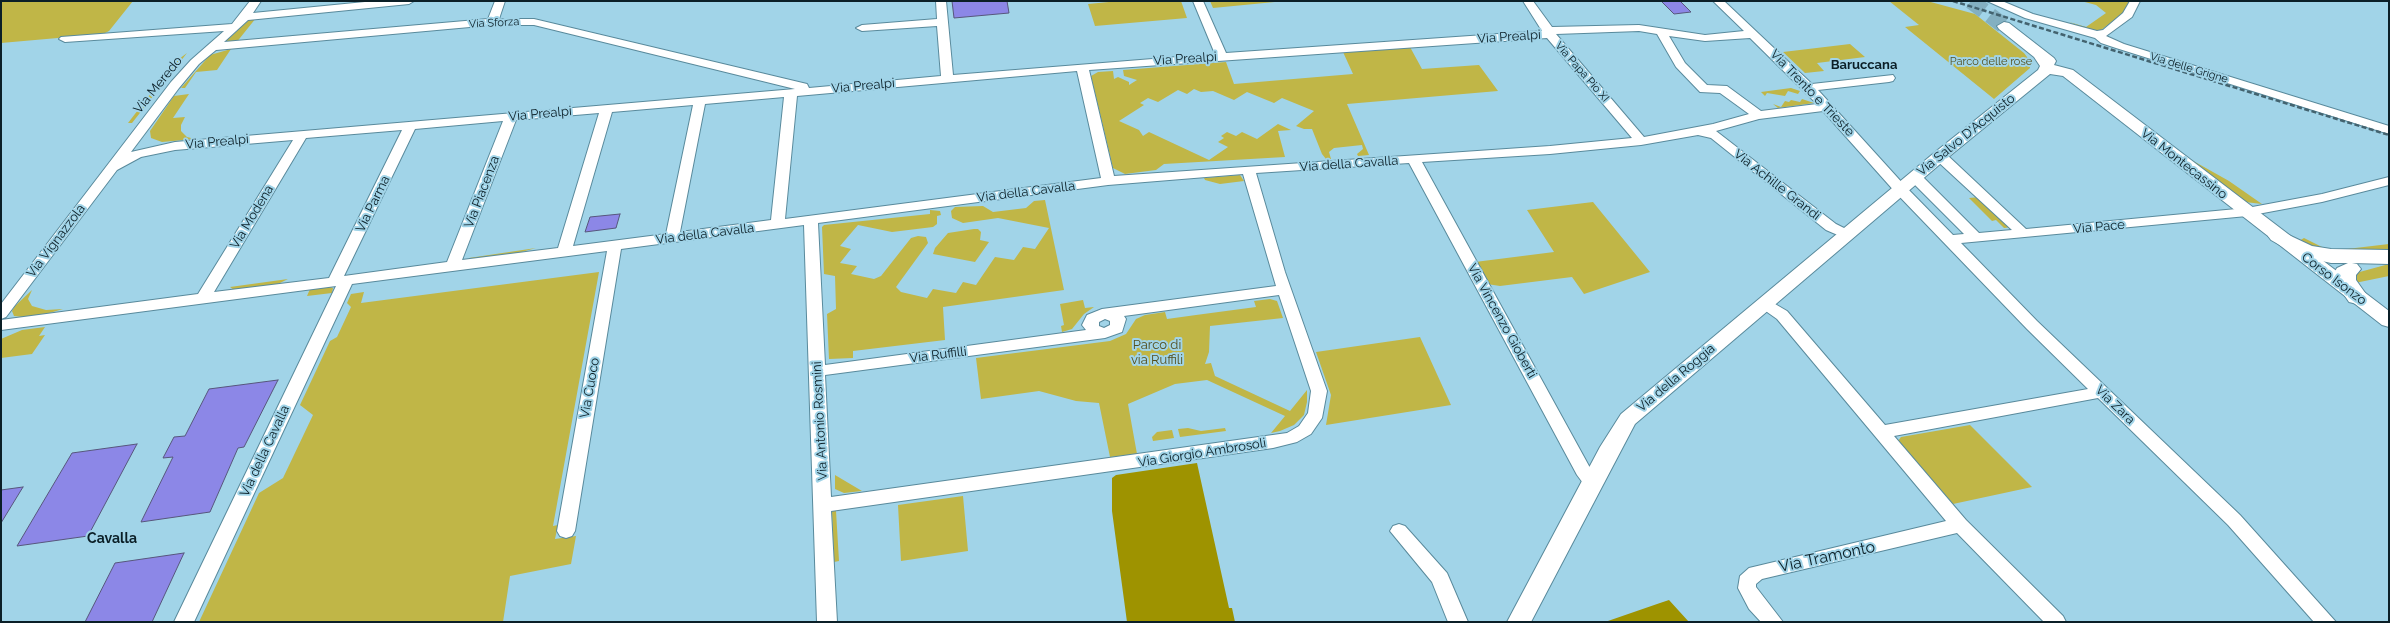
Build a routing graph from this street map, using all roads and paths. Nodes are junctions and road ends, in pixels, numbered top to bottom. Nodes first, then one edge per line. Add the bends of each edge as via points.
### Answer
1 (256, 1) edge
2 (409, 1) edge
3 (500, 1) edge
4 (942, 1) edge
5 (1198, 1) edge
6 (1528, 1) edge
7 (1718, 1) edge
8 (1983, 1) edge
9 (1992, 1) edge
10 (2135, 1) edge
11 (2003, 6) junction
12 (246, 17) junction
13 (492, 22) junction
14 (942, 22) junction
15 (2004, 26) tunnel mouth
16 (236, 27) junction
17 (862, 28) dead end
18 (1662, 32) junction
19 (1549, 33) junction
20 (1754, 34) junction
21 (2098, 35) junction
22 (65, 39) dead end
23 (212, 47) junction
24 (1222, 56) junction
25 (1082, 67) junction
26 (2057, 74) junction
27 (1889, 78) dead end
28 (770, 79) junction
29 (947, 80) junction
30 (1809, 88) junction
31 (815, 90) junction
32 (791, 92) junction
33 (778, 93) junction
34 (700, 100) junction
35 (1826, 107) junction
36 (606, 108) junction
37 (1753, 116) junction
38 (511, 117) junction
39 (411, 125) junction
40 (2389, 130) edge
41 (1709, 132) junction
42 (136, 134) junction
43 (302, 135) junction
44 (1641, 140) junction
45 (175, 146) junction
46 (1940, 156) junction
47 (1414, 160) junction
48 (111, 168) junction
49 (1248, 170) junction
50 (2389, 180) edge
51 (1108, 182) junction
52 (1908, 183) junction
53 (2247, 212) junction
54 (811, 220) junction
55 (778, 224) junction
56 (2024, 234) junction
57 (1847, 235) junction
58 (2278, 236) junction
59 (672, 238) junction
60 (1976, 238) junction
61 (1951, 240) junction
62 (615, 245) junction
63 (564, 252) junction
64 (2389, 257) edge
65 (2306, 258) joint
66 (452, 267) junction
67 (2340, 268) junction
68 (340, 281) junction
69 (1284, 290) junction
70 (2357, 297) joint
71 (203, 299) junction
72 (1765, 304) junction
73 (1144, 308) junction
74 (1, 314) edge
75 (1097, 317) junction
76 (2389, 321) edge
77 (1, 325) edge
78 (1111, 331) junction
79 (1059, 340) junction
80 (818, 371) junction
81 (2102, 392) junction
82 (1881, 432) junction
83 (1592, 482) junction
84 (824, 505) junction
85 (1960, 525) junction
86 (566, 531) dead end
87 (1399, 531) dead end
88 (184, 622) edge
89 (827, 622) edge
90 (1458, 622) edge
91 (1519, 622) edge
92 (1773, 622) edge
93 (2056, 622) edge
94 (2326, 622) edge

1 - 12 street, Via Meredo
2 - 12 street
3 - 13 street
4 - 14 street
5 - 24 street
6 - 19 street, Via Papa Pio XI
7 - 20 street, Via Trento e Trieste
8 - 11 street
9 - 11 street, Via delle Grigne
10 - 21 street via 2128,16
11 - 21 street, Via delle Grigne via 2084,33
12 - 16 street, Via Meredo
13 - 23 street, Via Sforza
13 - 28 street, Via Sforza via 546,24
14 - 17 street
14 - 29 street
15 - 26 street, Via Montecassino via 2040,54
16 - 22 street
16 - 23 street, Via Meredo
18 - 19 street, Via Prealpi via 1639,28
18 - 20 street, Via Prealpi via 1705,38
18 - 37 street via 1680,65 1704,89 1720,88
19 - 24 street, Via Prealpi
19 - 44 street, Via Papa Pio XI
20 - 30 street, Via Trento e Trieste
21 - 40 street, Via delle Grigne via 2127,48
23 - 42 street, Via Meredo via 186,72
24 - 25 street, Via Prealpi
25 - 29 street, Via Prealpi
25 - 51 street
26 - 46 street, Via Salvo D'Acquisto via 2031,82
26 - 53 street, Via Montecassino via 2090,91
27 - 30 street
28 - 31 street, Via Sforza
28 - 33 street via 779,86
29 - 31 street, Via Prealpi
30 - 35 street, Via Trento e Trieste
31 - 32 street, Via Prealpi
32 - 33 street, Via Prealpi
32 - 55 street
33 - 34 street, Via Prealpi
34 - 36 street, Via Prealpi
34 - 59 street
35 - 37 street, Via della Cavalla
35 - 52 street, Via Trento e Trieste
36 - 38 street, Via Prealpi
36 - 63 street
37 - 41 street, Via della Cavalla
38 - 39 street, Via Prealpi
38 - 66 street, Via Piacenza
39 - 43 street, Via Prealpi
39 - 68 street, Via Parma
41 - 44 street, Via della Cavalla
41 - 57 street, Via Achille Grandi via 1831,227
42 - 45 street, Via Prealpi via 137,141 145,144
42 - 48 street, Via Meredo
43 - 45 street, Via Prealpi
43 - 71 street, Via Modena
44 - 47 street, Via della Cavalla
45 - 48 street, Via Prealpi via 137,154
46 - 52 street, Via Salvo D'Acquisto
46 - 56 street
47 - 49 street, Via della Cavalla
47 - 83 street, Via Vincenzo Gioberti via 1583,470
48 - 74 street, Via Vignazzola
49 - 51 street, Via della Cavalla
49 - 69 street, Via Giorgio Ambrosoli
50 - 53 street via 2322,198
51 - 54 street, Via della Cavalla
52 - 57 street, Via della Roggia
52 - 60 street, Via Trento e Trieste
52 - 61 street, Via Zara
53 - 56 street, Via Pace
53 - 58 street, Via Montecassino
54 - 55 street, Via della Cavalla
54 - 80 street, Via Antonio Rosmini
55 - 59 street, Via della Cavalla
56 - 60 street, Via Pace
57 - 72 street, Via della Roggia
58 - 65 street, Corso Isonzo
58 - 67 highway via 2306,250 2330,256
59 - 62 street, Via della Cavalla
60 - 61 street, Via Pace
61 - 81 street, Via Zara via 2032,325
62 - 63 street, Via della Cavalla
62 - 86 street, Via Cuoco
63 - 66 street, Via della Cavalla
64 - 67 highway
65 - 67 highway
66 - 68 street, Via della Cavalla
67 - 70 highway via 2345,273 2344,280
68 - 71 street, Via della Cavalla
68 - 88 street, Via della Cavalla
69 - 73 street
69 - 84 street, Via Giorgio Ambrosoli via 1319,390 1318,407 1313,420 1299,434 1273,442 1187,455
70 - 76 street, Corso Isonzo
71 - 77 street, Via della Cavalla
72 - 82 street via 1782,314
72 - 83 street, Via della Roggia via 1628,420
73 - 75 street
73 - 78 street via 1128,316
75 - 78 street via 1111,315 1118,319
75 - 79 street, Via Ruffilli via 1076,333
78 - 79 street, Via Ruffilli
79 - 80 street, Via Ruffilli
80 - 84 street, Via Antonio Rosmini
81 - 82 street
81 - 94 street, Via Zara via 2234,520
82 - 85 street
83 - 91 street, Via della Roggia
84 - 89 street, Via Antonio Rosmini
85 - 92 street, Via Tramonto via 1756,573 1747,581 1747,588 1756,604
85 - 93 street
87 - 90 street via 1440,578

